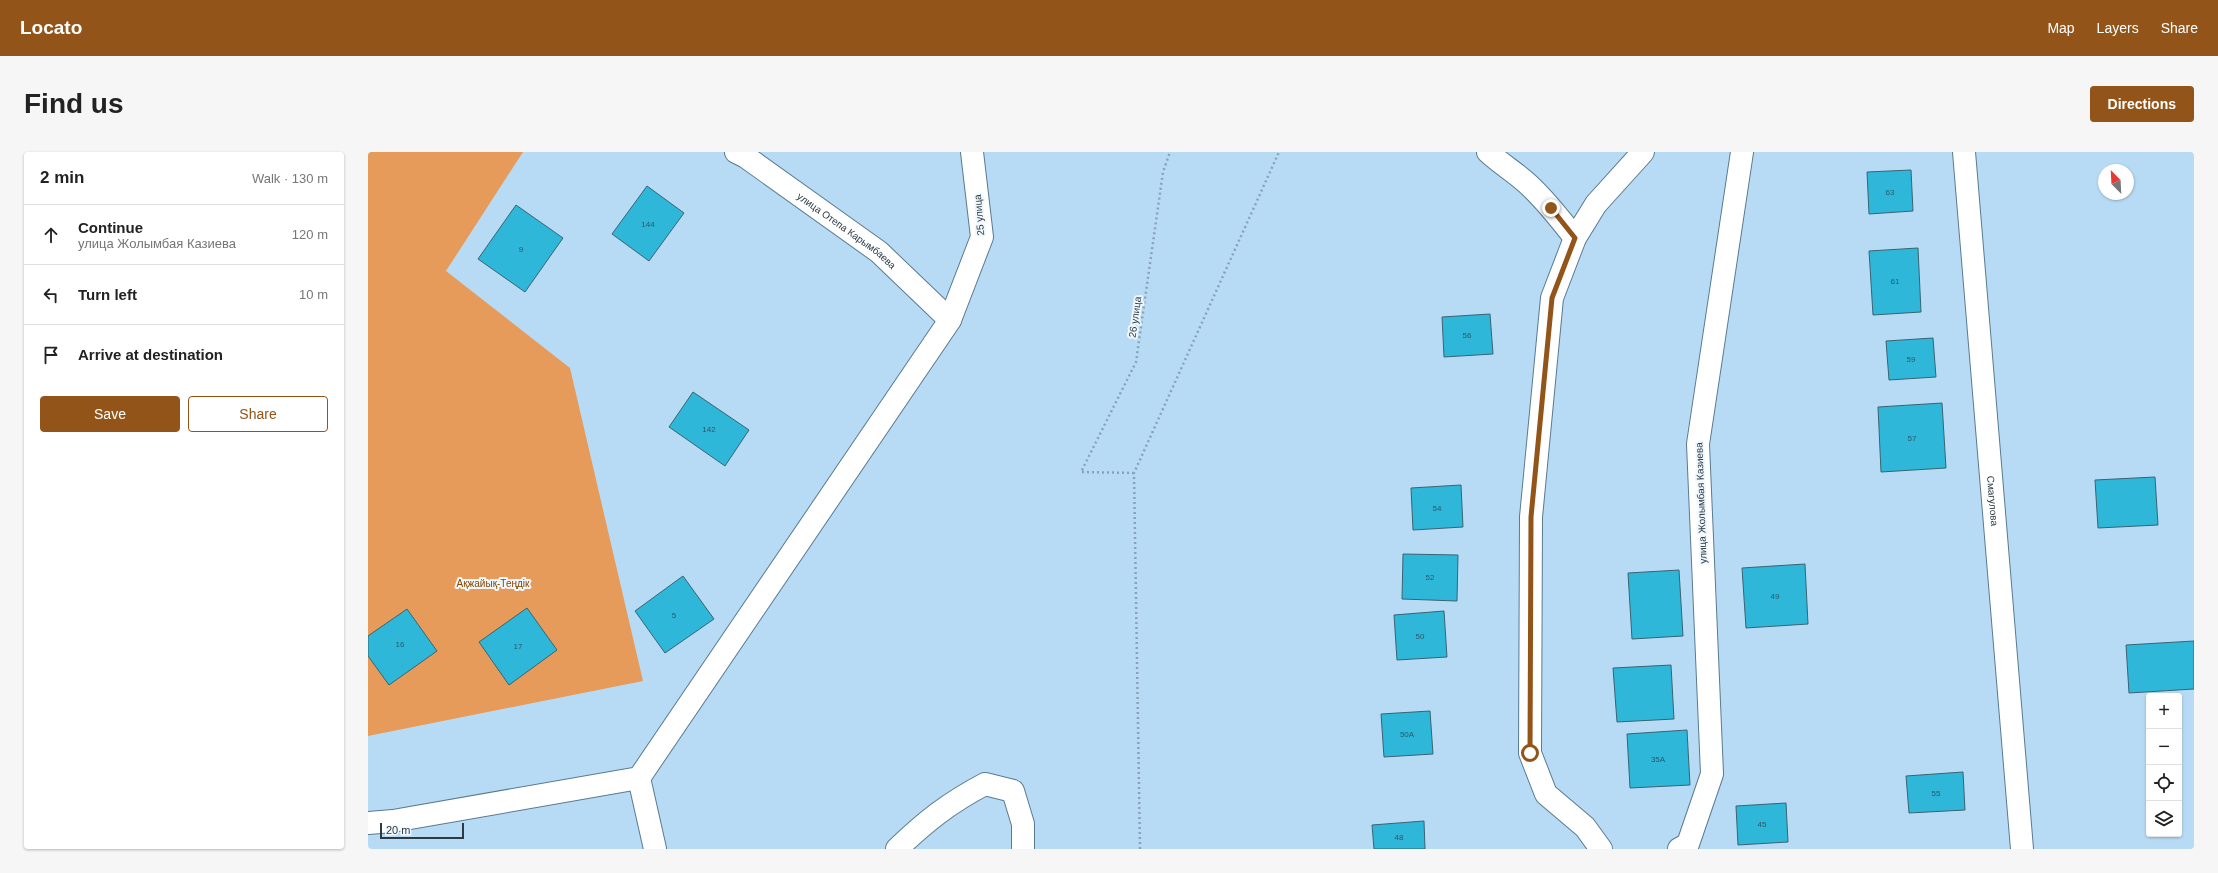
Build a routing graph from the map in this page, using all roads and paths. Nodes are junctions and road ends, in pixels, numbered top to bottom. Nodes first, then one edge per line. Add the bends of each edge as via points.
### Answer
1 (736, 152) edge
2 (972, 152) edge
3 (1170, 152) edge
4 (1279, 152) edge
5 (1488, 152) edge
6 (1643, 152) edge
7 (1742, 152) edge
8 (1964, 152) edge
9 (1575, 238) junction
10 (950, 320) junction
11 (1134, 473) junction
12 (639, 778) junction
13 (368, 823) edge
14 (655, 849) edge
15 (897, 849) edge
16 (1023, 849) edge
17 (1140, 849) edge
18 (1602, 849) edge
19 (1680, 849) edge
20 (2022, 849) edge

1 - 10 street, улица Отепа Карымбаева via 746,156 879,252
2 - 10 street, 25 улица via 982,237
3 - 11 path, 26 улица via 1163,172 1136,362 1081,472
4 - 11 path
5 - 9 street via 1530,185
6 - 9 street via 1596,204
7 - 19 street, улица Жолымбая Казиева via 1698,444 1712,774 1688,844
8 - 20 street, Смагулова
9 - 18 street via 1552,298 1531,517 1530,753 1546,794 1585,827
10 - 12 street, 25 улица
11 - 17 path
12 - 13 street via 393,821
12 - 14 street
15 - 16 street via 953,800 985,784 1013,791 1023,824

